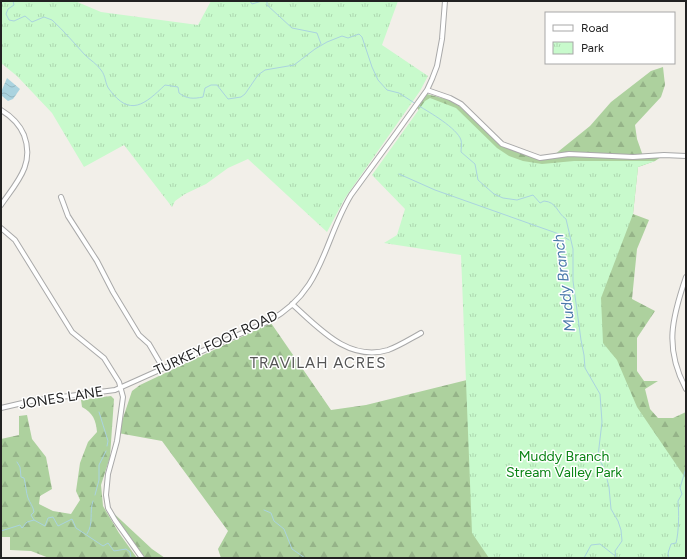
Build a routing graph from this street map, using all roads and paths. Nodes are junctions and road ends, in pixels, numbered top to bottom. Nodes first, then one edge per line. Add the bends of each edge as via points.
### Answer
1 (445, 1) edge
2 (427, 90) junction
3 (1, 110) edge
4 (686, 156) edge
5 (61, 197) dead end
6 (1, 205) edge
7 (1, 228) edge
8 (686, 277) edge
9 (292, 304) junction
10 (421, 333) dead end
11 (163, 368) junction
12 (121, 387) junction
13 (686, 388) edge
14 (1, 408) edge
15 (142, 558) edge

1 - 2 street, TURKEY FOOT ROAD via 437,66
2 - 4 street via 461,104 490,134 511,148 540,158 565,154
2 - 9 street, TURKEY FOOT ROAD via 344,206 319,269
3 - 6 street via 18,123 28,145 28,155 21,176
5 - 11 street via 68,216 97,262 116,299
7 - 12 street via 16,240 72,332 104,358
8 - 13 street via 673,318 672,338 676,367
9 - 10 street via 330,337 355,350 373,352 388,349
9 - 11 street, TURKEY FOOT ROAD via 269,321
11 - 12 street, TURKEY FOOT ROAD
12 - 14 street, JONES LANE via 110,391 31,401
12 - 15 street via 123,397 106,495 108,508

